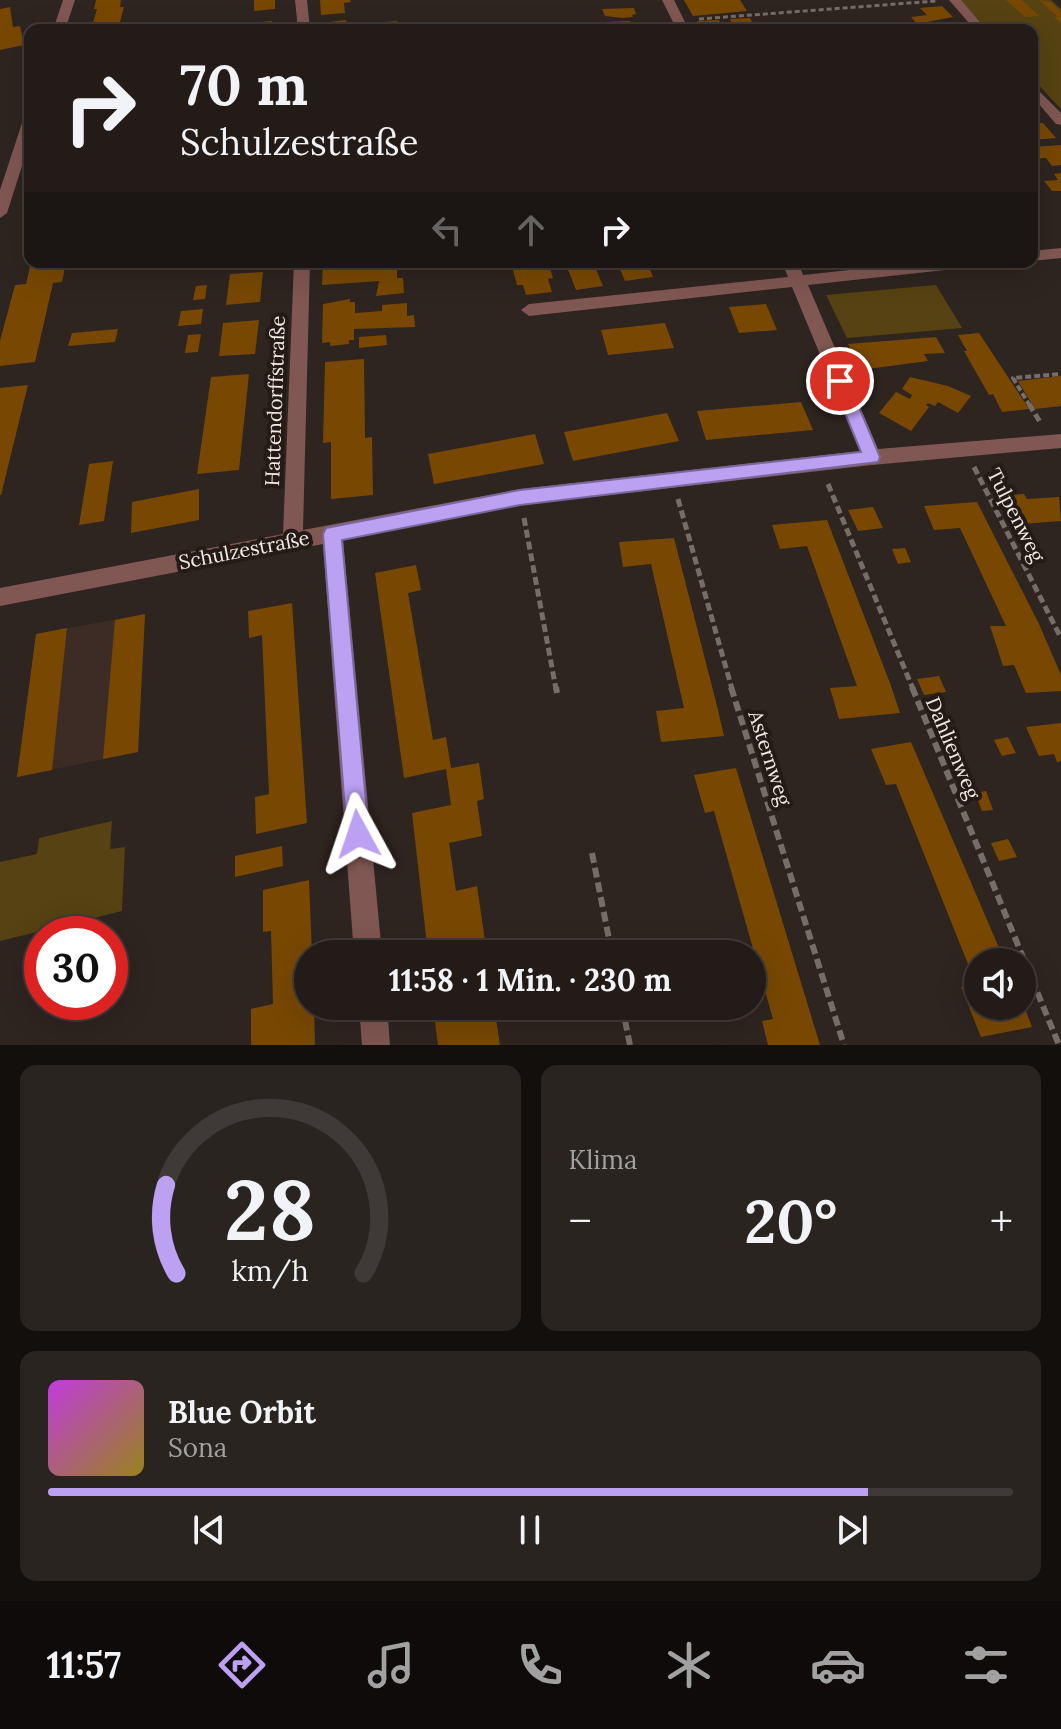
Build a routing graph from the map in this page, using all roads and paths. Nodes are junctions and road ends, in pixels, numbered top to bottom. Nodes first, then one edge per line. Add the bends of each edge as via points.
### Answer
1 (69, 0) edge
2 (301, 0) edge
3 (668, 0) edge
4 (955, 0) edge
5 (939, 1) edge
6 (61, 24) edge
7 (303, 24) edge
8 (680, 24) edge
9 (691, 24) edge
10 (976, 24) edge
11 (1038, 95) edge
12 (1061, 121) edge
13 (24, 139) edge
14 (0, 213) edge
15 (1061, 253) edge
16 (1038, 255) edge
17 (302, 268) edge
18 (793, 268) edge
19 (911, 268) edge
20 (798, 279) junction
21 (529, 310) dead end
22 (1061, 374) edge
23 (1056, 441) edge
24 (965, 449) junction
25 (872, 457) junction
26 (819, 463) junction
27 (673, 480) junction
28 (520, 497) junction
29 (332, 534) junction
30 (293, 541) junction
31 (0, 597) edge
32 (1061, 638) edge
33 (557, 693) dead end
34 (592, 853) dead end
35 (367, 940) edge
36 (609, 940) edge
37 (374, 1020) edge
38 (625, 1020) edge
39 (376, 1045) edge
40 (630, 1045) edge
41 (844, 1045) edge
42 (1059, 1045) edge

1 - 6 street
2 - 7 street
3 - 8 street
4 - 10 street
5 - 9 path
11 - 12 street
13 - 14 street
15 - 16 street
17 - 30 street, Hattendorffstraße
18 - 20 street
19 - 20 street
20 - 21 street
20 - 25 street
22 - 23 path via 1013,378
23 - 24 street, Schulzestraße
24 - 25 street, Schulzestraße
24 - 32 path, Tulpenweg
25 - 26 street, Schulzestraße
26 - 27 street, Schulzestraße
26 - 42 path, Dahlienweg
27 - 28 street, Schulzestraße
27 - 41 path, Asternweg via 733,694
28 - 29 street, Schulzestraße
28 - 33 path
29 - 30 street, Schulzestraße
29 - 35 street
30 - 31 street, Schulzestraße
34 - 36 path
37 - 39 street
38 - 40 path

